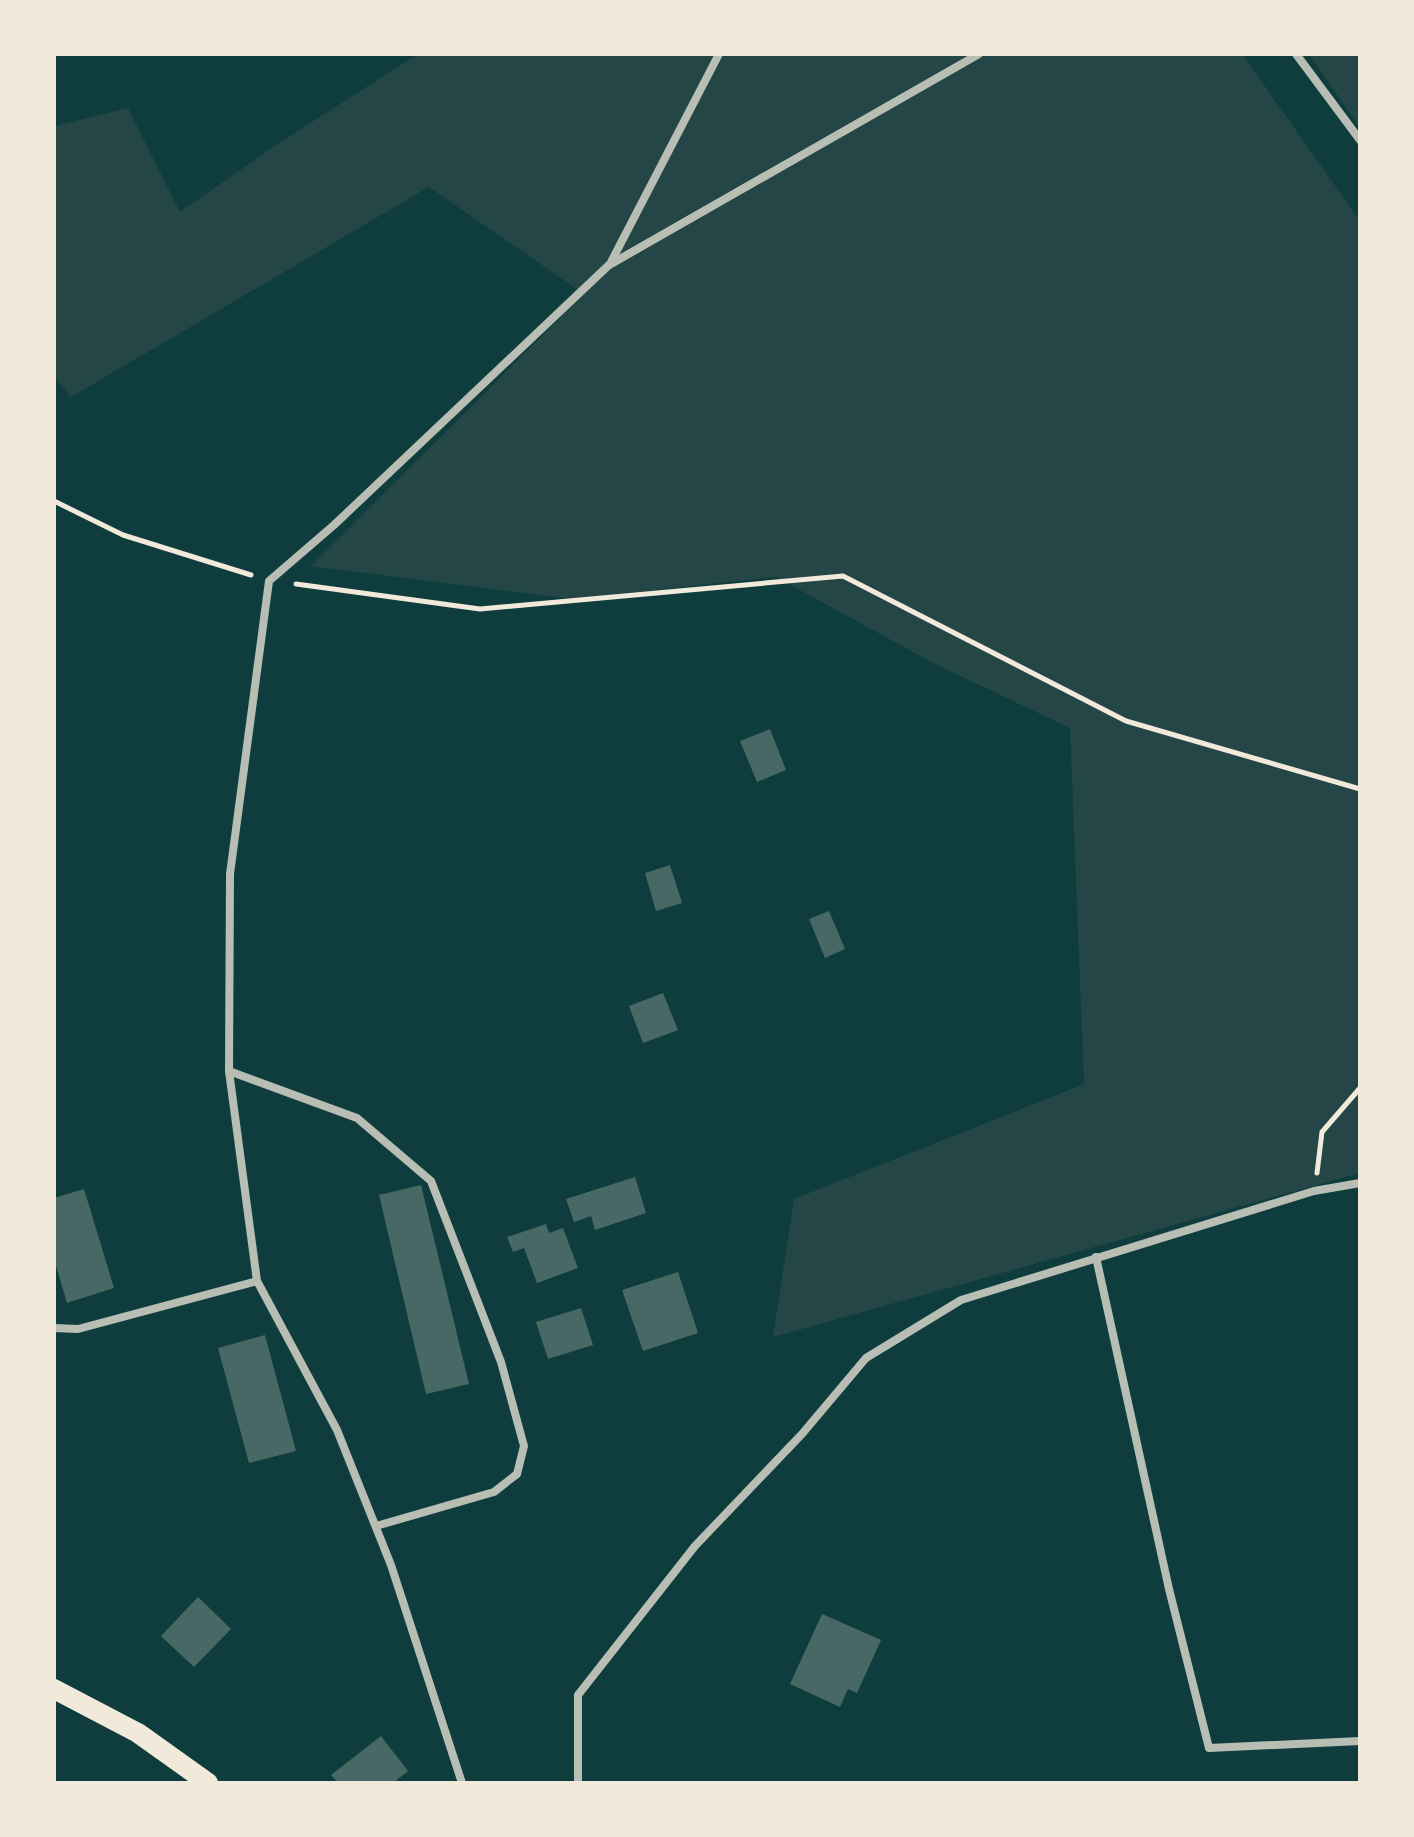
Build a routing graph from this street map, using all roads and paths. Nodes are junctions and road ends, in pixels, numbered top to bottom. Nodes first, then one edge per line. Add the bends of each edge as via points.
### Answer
1 (719, 54) edge
2 (979, 54) edge
3 (1296, 54) edge
4 (1360, 140) edge
5 (610, 264) junction
6 (54, 501) edge
7 (269, 581) junction
8 (1360, 789) edge
9 (229, 1071) junction
10 (1360, 1088) edge
11 (1360, 1183) edge
12 (1314, 1191) junction
13 (1096, 1257) junction
14 (257, 1281) junction
15 (54, 1328) edge
16 (376, 1526) junction
17 (54, 1689) edge
18 (1360, 1741) edge
19 (208, 1783) edge
20 (462, 1783) edge
21 (578, 1783) edge

1 - 5 street
2 - 5 street
3 - 4 street
5 - 7 street
6 - 7 path via 123,535
7 - 8 path via 480,609 843,576 1126,721
7 - 9 street via 230,874
9 - 14 street
9 - 16 street via 357,1118 431,1181 501,1362 524,1446 517,1474 494,1492
10 - 12 path via 1322,1132
11 - 12 street
12 - 13 street
13 - 18 street via 1209,1748
13 - 21 street via 961,1300 866,1358 695,1546 578,1695
14 - 15 street via 78,1329
14 - 16 street via 337,1430
16 - 20 street
17 - 19 main road via 138,1733

